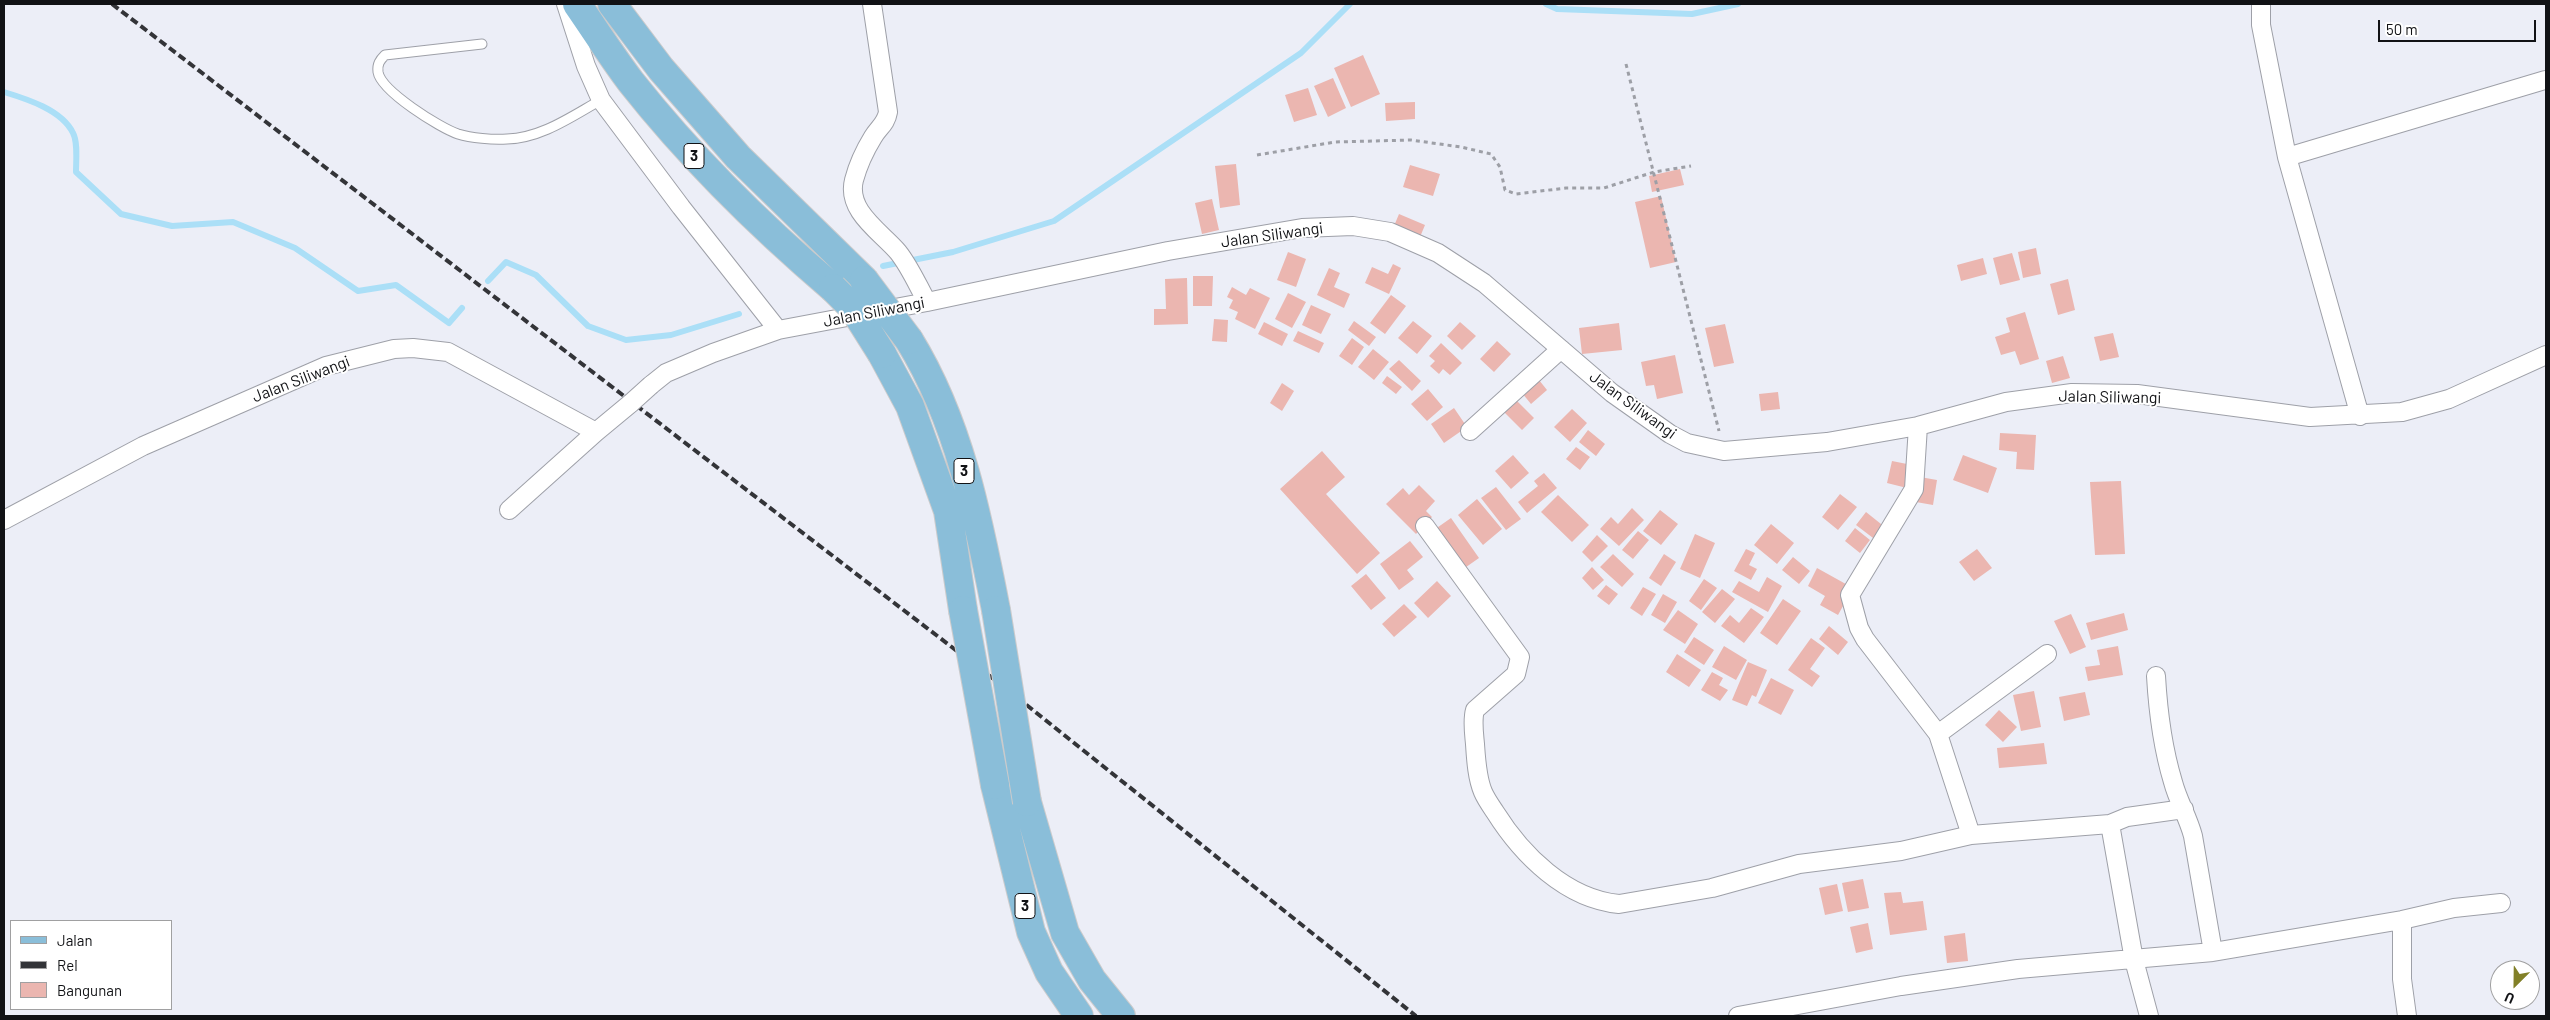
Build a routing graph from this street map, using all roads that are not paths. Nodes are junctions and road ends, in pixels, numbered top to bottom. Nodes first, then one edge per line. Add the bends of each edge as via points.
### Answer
1 (566, 4) edge
2 (577, 4) edge
3 (612, 4) edge
4 (872, 4) edge
5 (2260, 4) edge
6 (482, 44) dead end
7 (2545, 80) dead end
8 (601, 100) junction
9 (2287, 158) junction
10 (927, 302) junction
11 (778, 330) junction
12 (1561, 349) junction
13 (2546, 355) edge
14 (2360, 416) junction
15 (1918, 426) junction
16 (1470, 431) dead end
17 (596, 432) junction
18 (509, 510) dead end
19 (4, 520) edge
20 (1425, 526) dead end
21 (2047, 654) dead end
22 (2156, 676) dead end
23 (1938, 734) junction
24 (2184, 809) junction
25 (2110, 824) junction
26 (1971, 835) junction
27 (2501, 903) dead end
28 (2402, 920) junction
29 (2214, 952) junction
30 (2134, 960) junction
31 (1079, 1016) edge
32 (1121, 1016) edge
33 (1738, 1016) edge
34 (2149, 1016) edge
35 (2406, 1016) edge

1 - 8 street
2 - 31 main road, 3, bridge via 630,81 702,166 745,210 853,308 910,406 948,511 995,785 1031,932 1049,972
3 - 32 main road, 3, bridge via 661,69 738,157 864,280 909,340 931,378 977,514 1027,802 1064,933 1092,980
4 - 10 street via 888,112 885,124 873,137 861,160 853,194 860,212 903,260
5 - 9 street via 2261,25
6 - 8 lane via 385,55 379,62 378,73 382,81 404,100 438,125 459,134 507,139 540,133
7 - 9 street
8 - 11 street
9 - 14 street
10 - 11 street, Jalan Siliwangi
10 - 12 street, Jalan Siliwangi via 1215,242 1302,228 1353,226 1390,232 1438,253 1484,283
11 - 17 street, Jalan Siliwangi, bridge via 713,352 666,373
12 - 15 street, Jalan Siliwangi via 1612,393 1670,434 1687,443 1724,451 1827,442
12 - 16 street
13 - 14 street, Jalan Siliwangi via 2449,399 2402,412
14 - 15 street, Jalan Siliwangi via 2310,417 2137,394 2072,394 2006,402
15 - 23 street via 1914,489 1850,595 1865,639
17 - 18 street
17 - 19 street, Jalan Siliwangi via 448,352 394,349 326,366 143,446
20 - 26 street via 1520,657 1516,674 1475,710 1476,761 1483,792 1501,820 1525,853 1551,876 1587,896 1619,904 1712,888 1799,864 1901,851
21 - 23 street
22 - 24 street via 2167,757
23 - 26 street
24 - 25 street via 2127,817
24 - 29 street via 2193,836
25 - 26 street
25 - 30 street
27 - 28 street via 2454,908
28 - 29 street
28 - 35 street
29 - 30 street
30 - 33 street via 2018,969 1900,986
30 - 34 street

